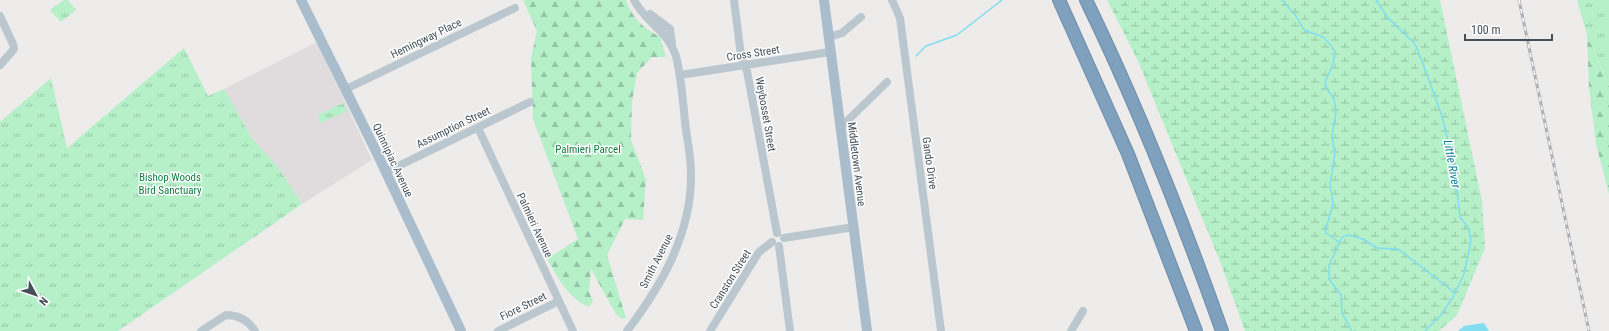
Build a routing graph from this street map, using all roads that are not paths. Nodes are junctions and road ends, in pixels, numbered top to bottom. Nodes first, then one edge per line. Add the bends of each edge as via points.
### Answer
1 (301, 0) edge
2 (734, 0) edge
3 (824, 0) edge
4 (892, 0) edge
5 (1059, 0) edge
6 (1086, 0) edge
7 (636, 3) edge
8 (515, 8) dead end
9 (0, 16) edge
10 (861, 17) dead end
11 (829, 37) junction
12 (830, 52) junction
13 (0, 65) edge
14 (746, 65) junction
15 (680, 75) junction
16 (887, 82) dead end
17 (346, 89) junction
18 (530, 102) dead end
19 (478, 128) junction
20 (840, 128) junction
21 (386, 172) junction
22 (854, 228) junction
23 (777, 233) junction
24 (784, 238) junction
25 (775, 244) junction
26 (559, 301) junction
27 (1083, 311) dead end
28 (201, 331) edge
29 (255, 331) edge
30 (461, 331) edge
31 (498, 331) edge
32 (573, 331) edge
33 (627, 331) edge
34 (710, 331) edge
35 (790, 331) edge
36 (867, 331) edge
37 (941, 331) edge
38 (1071, 331) edge
39 (1196, 331) edge
40 (1222, 331) edge

1 - 17 main road, Quinnipiac Avenue
2 - 14 street, Weybosset Street via 741,56
3 - 11 main road, Middletown Avenue
4 - 37 street, Gando Drive via 900,18
5 - 39 highway via 1134,168
6 - 40 highway via 1166,180
7 - 15 street, Smith Avenue via 669,27
8 - 17 street, Hemingway Place
9 - 13 street via 9,32 14,49
10 - 11 street via 842,33
11 - 12 main road, Middletown Avenue
12 - 14 street, Cross Street
12 - 20 main road, Middletown Avenue
14 - 15 street, Cross Street
14 - 23 street, Weybosset Street
15 - 33 street, Smith Avenue via 691,173 687,215 682,235 669,265
16 - 20 street
17 - 21 main road, Quinnipiac Avenue
18 - 19 street, Assumption Street
19 - 21 street, Assumption Street
19 - 26 street, Palmieri Avenue
20 - 22 main road, Middletown Avenue
21 - 30 main road, Quinnipiac Avenue
22 - 24 street
22 - 36 main road, Middletown Avenue
23 - 24 street via 781,233
23 - 25 street via 772,236
24 - 25 street via 782,244
25 - 34 street, Cranston Street via 759,252
25 - 35 street
26 - 31 street, Fiore Street
26 - 32 street, Palmieri Avenue
27 - 38 street
28 - 29 street via 226,315 242,318

